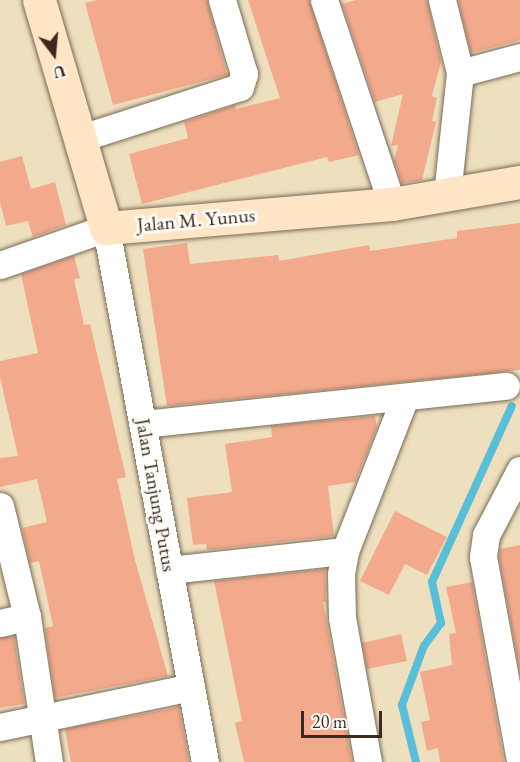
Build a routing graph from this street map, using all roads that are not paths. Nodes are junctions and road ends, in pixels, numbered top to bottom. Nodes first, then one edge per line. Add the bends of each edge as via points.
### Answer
1 (39, 0) edge
2 (222, 0) edge
3 (324, 0) edge
4 (442, 0) edge
5 (520, 57) edge
6 (460, 73) junction
7 (81, 138) junction
8 (520, 182) edge
9 (447, 195) junction
10 (392, 204) junction
11 (106, 228) junction
12 (0, 265) edge
13 (506, 386) dead end
14 (405, 397) junction
15 (143, 424) junction
16 (520, 470) edge
17 (0, 509) edge
18 (345, 551) junction
19 (169, 570) junction
20 (27, 617) junction
21 (0, 623) edge
22 (191, 687) junction
23 (514, 709) edge
24 (40, 718) junction
25 (0, 727) edge
26 (520, 760) edge
27 (50, 762) edge
28 (205, 762) edge
29 (368, 762) edge

1 - 7 street
2 - 7 street via 244,74 240,87
3 - 10 street
4 - 6 street
5 - 6 street
6 - 9 street
7 - 11 street
8 - 9 street, Jalan M. Yunus
9 - 10 street, Jalan M. Yunus
10 - 11 street, Jalan M. Yunus
11 - 12 street
11 - 15 street, Jalan Tanjung Putus
13 - 14 street
14 - 15 street
14 - 18 street
15 - 19 street, Jalan Tanjung Putus
16 - 23 street via 486,535 483,557
17 - 20 street
18 - 19 street
18 - 29 street via 342,618
19 - 22 street, Jalan Tanjung Putus
20 - 21 street
20 - 24 street
22 - 24 street
22 - 28 street, Jalan Tanjung Putus
23 - 26 street
24 - 25 street
24 - 27 street

